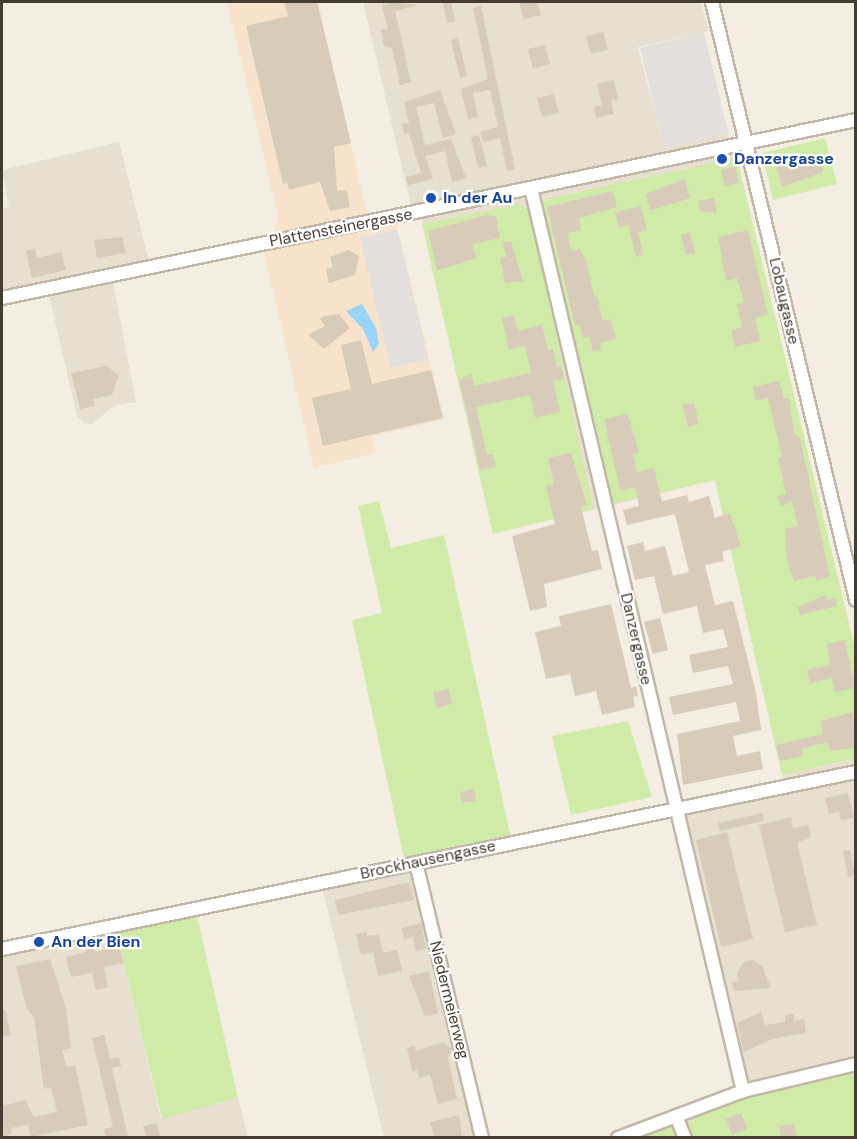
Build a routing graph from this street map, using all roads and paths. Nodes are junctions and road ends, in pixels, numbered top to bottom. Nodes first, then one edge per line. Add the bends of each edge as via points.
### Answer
1 (712, 2) edge
2 (855, 120) edge
3 (746, 143) junction
4 (531, 188) junction
5 (2, 298) edge
6 (855, 600) edge
7 (855, 772) edge
8 (676, 809) junction
9 (416, 863) junction
10 (2, 949) edge
11 (855, 1064) edge
12 (743, 1091) junction
13 (676, 1116) junction
14 (482, 1137) edge
15 (618, 1137) edge
16 (685, 1137) edge

1 - 3 street, Lobaugasse
2 - 3 street, Plattensteinergasse
3 - 4 street, Plattensteinergasse
3 - 6 street, Lobaugasse
4 - 5 street, Plattensteinergasse
4 - 8 street, Danzergasse
7 - 8 street, Brockhausengasse
8 - 9 street, Brockhausengasse
8 - 12 street, Danzergasse
9 - 10 street, Brockhausengasse
9 - 14 street, Niedermeierweg
11 - 12 street
12 - 13 street
13 - 15 street
13 - 16 street

